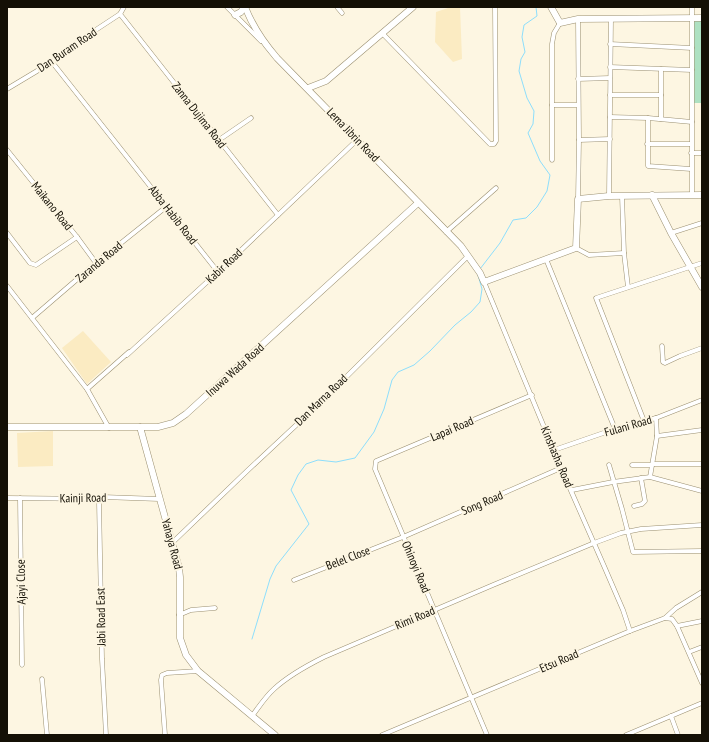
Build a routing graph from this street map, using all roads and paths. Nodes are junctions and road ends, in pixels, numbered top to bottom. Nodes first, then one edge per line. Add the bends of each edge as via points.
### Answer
1 (124, 7) edge
2 (227, 7) edge
3 (244, 7) edge
4 (337, 7) edge
5 (413, 7) edge
6 (495, 7) edge
7 (551, 7) edge
8 (692, 7) edge
9 (342, 13) dead end
10 (120, 14) junction
11 (235, 15) junction
12 (692, 18) junction
13 (702, 18) edge
14 (578, 19) junction
15 (611, 19) junction
16 (560, 23) junction
17 (382, 33) junction
18 (610, 44) junction
19 (692, 48) junction
20 (277, 58) junction
21 (52, 62) junction
22 (610, 67) junction
23 (661, 69) junction
24 (692, 70) junction
25 (610, 78) junction
26 (578, 79) junction
27 (308, 88) junction
28 (7, 89) edge
29 (610, 95) junction
30 (661, 95) junction
31 (552, 105) junction
32 (578, 105) junction
33 (610, 117) junction
34 (251, 118) dead end
35 (648, 118) junction
36 (661, 119) junction
37 (692, 122) junction
38 (610, 139) junction
39 (219, 140) junction
40 (357, 140) junction
41 (579, 140) junction
42 (647, 144) junction
43 (692, 144) junction
44 (7, 150) edge
45 (692, 153) junction
46 (702, 153) edge
47 (552, 160) dead end
48 (691, 169) junction
49 (496, 188) dead end
50 (692, 195) junction
51 (702, 195) edge
52 (609, 196) junction
53 (622, 196) junction
54 (652, 196) junction
55 (578, 199) junction
56 (418, 203) junction
57 (166, 207) junction
58 (278, 215) junction
59 (702, 223) edge
60 (446, 232) junction
61 (7, 233) edge
62 (671, 233) junction
63 (77, 237) junction
64 (576, 248) junction
65 (624, 253) junction
66 (468, 256) junction
67 (546, 259) junction
68 (96, 263) junction
69 (702, 263) edge
70 (690, 268) junction
71 (218, 272) junction
72 (484, 282) junction
73 (7, 286) edge
74 (628, 287) junction
75 (702, 287) edge
76 (32, 318) junction
77 (662, 346) dead end
78 (702, 348) edge
79 (127, 355) dead end
80 (87, 389) junction
81 (532, 395) junction
82 (702, 400) edge
83 (656, 418) junction
84 (644, 421) junction
85 (7, 427) edge
86 (140, 427) junction
87 (109, 428) junction
88 (615, 429) junction
89 (702, 430) edge
90 (657, 436) junction
91 (554, 450) junction
92 (652, 464) junction
93 (702, 464) edge
94 (375, 465) joint
95 (609, 465) dead end
96 (632, 465) dead end
97 (561, 468) junction
98 (650, 477) junction
99 (641, 478) junction
100 (613, 482) junction
101 (572, 490) junction
102 (702, 492) edge
103 (7, 498) edge
104 (20, 498) junction
105 (100, 498) junction
106 (159, 499) junction
107 (634, 506) dead end
108 (702, 526) edge
109 (628, 532) junction
110 (403, 537) junction
111 (173, 542) junction
112 (594, 543) junction
113 (702, 551) edge
114 (294, 580) dead end
115 (702, 592) edge
116 (215, 608) dead end
117 (434, 610) junction
118 (180, 615) junction
119 (665, 618) junction
120 (702, 622) edge
121 (677, 626) junction
122 (630, 631) junction
123 (702, 648) edge
124 (689, 652) junction
125 (22, 665) dead end
126 (198, 671) junction
127 (42, 679) dead end
128 (702, 683) edge
129 (471, 698) junction
130 (702, 703) edge
131 (252, 716) junction
132 (671, 716) junction
133 (47, 735) edge
134 (106, 735) edge
135 (165, 735) edge
136 (275, 735) edge
137 (382, 735) edge
138 (486, 735) edge
139 (626, 735) edge
140 (678, 735) edge

1 - 10 street, Dan Buram Road
2 - 11 street, Lema Jibrin Road
3 - 11 street
3 - 20 street via 256,31
4 - 9 street
5 - 17 street
6 - 17 street via 494,144 490,144
7 - 16 street
8 - 12 street
10 - 21 street, Dan Buram Road
10 - 39 street, Zanna Dujima Road
11 - 20 street, Lema Jibrin Road
12 - 13 street
12 - 15 street
12 - 19 street
14 - 15 street
14 - 16 street
14 - 26 street
15 - 18 street
16 - 31 street via 554,33 552,44
17 - 27 street via 326,81
18 - 19 street
18 - 22 street
19 - 24 street
20 - 27 street, Lema Jibrin Road
21 - 28 street, Dan Buram Road
21 - 57 street, Abba Habib Road
22 - 23 street
22 - 25 street
23 - 24 street
23 - 30 street
24 - 37 street
25 - 26 street
25 - 29 street
26 - 32 street
27 - 40 street, Lema Jibrin Road
29 - 30 street
29 - 33 street
30 - 36 street
31 - 32 street
31 - 47 street
32 - 41 street
33 - 35 street
33 - 38 street
34 - 39 street
35 - 36 street
35 - 42 street
36 - 37 street
37 - 43 street
38 - 41 street
38 - 52 street
39 - 58 street, Zanna Dujima Road
40 - 56 street, Lema Jibrin Road
40 - 58 street, Kabir Road
41 - 55 street
42 - 43 street
42 - 48 street via 648,166
43 - 45 street
44 - 63 street, Maikano Road
45 - 46 street
45 - 48 street
48 - 50 street
49 - 60 street
50 - 51 street
50 - 54 street
52 - 53 street
52 - 55 street
53 - 54 street
53 - 65 street
54 - 62 street
55 - 64 street
56 - 60 street, Lema Jibrin Road
56 - 86 street, Inuwa Wada Road via 186,414 166,425
57 - 68 street, Zaranda Road
57 - 71 street, Abba Habib Road
58 - 71 street, Kabir Road
59 - 62 street
60 - 66 street, Lema Jibrin Road
61 - 63 street via 33,265
62 - 70 street
63 - 68 street, Maikano Road
64 - 65 street via 589,255
64 - 67 street
65 - 74 street
66 - 72 street, Lema Jibrin Road
66 - 111 street, Dan Marna Road via 322,401
67 - 72 street
67 - 88 street
68 - 76 street, Zaranda Road
69 - 70 street
70 - 74 street
70 - 75 street
71 - 79 street
71 - 80 street, Kabir Road
72 - 81 street, Kinshasha Road
73 - 76 street
74 - 84 street via 596,298
76 - 80 street
77 - 78 street via 665,363
80 - 87 street
81 - 91 street, Kinshasha Road
81 - 94 street, Lapai Road via 376,461
82 - 83 street, Fulani Road
83 - 84 street, Fulani Road
83 - 90 street
84 - 88 street, Fulani Road
85 - 87 street, Inuwa Wada Road
86 - 87 street, Inuwa Wada Road
86 - 106 street, Yahaya Road
88 - 91 street, Fulani Road
89 - 90 street
90 - 92 street
91 - 97 street, Kinshasha Road
92 - 93 street
92 - 96 street
92 - 98 street
94 - 110 street, Ohinoyi Road
95 - 100 street
97 - 101 street, Kinshasha Road
97 - 110 street, Song Road
98 - 99 street
98 - 102 street
99 - 100 street
99 - 107 street via 645,501
100 - 101 street
100 - 109 street
101 - 112 street, Kinshasha Road
103 - 104 street, Kainji Road
104 - 105 street, Kainji Road
104 - 125 street, Ajayi Close
105 - 106 street, Kainji Road
105 - 134 street, Jabi Road East via 98,501 102,660
106 - 111 street, Yahaya Road
108 - 109 street, Rimi Road via 648,528
109 - 112 street, Rimi Road
109 - 113 street via 633,552
110 - 114 street, Belel Close
110 - 117 street, Ohinoyi Road
111 - 118 street, Yahaya Road via 180,577
112 - 117 street, Rimi Road
112 - 122 street, Kinshasha Road
115 - 119 street, Etsu Road
116 - 118 street via 191,610
117 - 129 street, Ohinoyi Road
117 - 131 street, Rimi Road via 306,666 272,690
118 - 126 street, Yahaya Road via 180,638 186,655
119 - 121 street via 672,619
119 - 122 street, Etsu Road
120 - 121 street
121 - 124 street
122 - 129 street, Etsu Road
123 - 124 street
124 - 128 street
126 - 131 street, Yahaya Road
126 - 135 street via 162,675
127 - 133 street
129 - 137 street, Etsu Road
129 - 138 street, Ohinoyi Road
130 - 132 street
131 - 136 street, Yahaya Road
132 - 139 street
132 - 140 street

